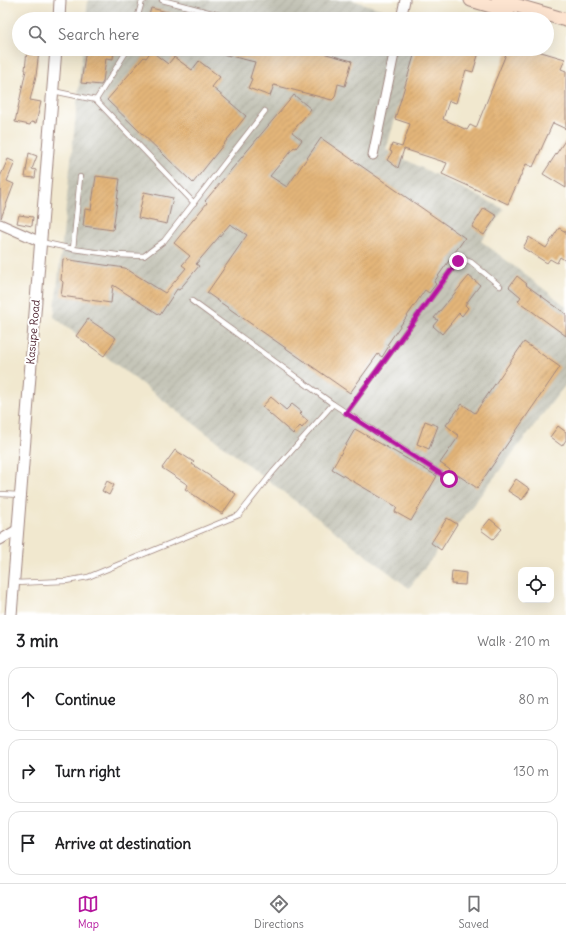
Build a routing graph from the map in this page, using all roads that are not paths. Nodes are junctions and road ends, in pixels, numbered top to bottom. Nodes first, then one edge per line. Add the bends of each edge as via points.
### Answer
1 (60, 0) edge
2 (145, 0) edge
3 (162, 0) edge
4 (405, 0) edge
5 (471, 0) edge
6 (498, 0) edge
7 (59, 12) edge
8 (139, 12) edge
9 (208, 12) edge
10 (402, 12) edge
11 (512, 12) edge
12 (539, 12) edge
13 (554, 16) edge
14 (566, 20) edge
15 (554, 24) edge
16 (566, 28) edge
17 (56, 56) edge
18 (124, 56) edge
19 (394, 56) edge
20 (53, 91) junction
21 (96, 100) junction
22 (265, 111) dead end
23 (373, 155) dead end
24 (80, 177) dead end
25 (194, 203) junction
26 (0, 224) edge
27 (41, 242) junction
28 (73, 249) junction
29 (500, 286) dead end
30 (192, 301) dead end
31 (333, 404) junction
32 (346, 413) junction
33 (449, 479) dead end
34 (0, 494) edge
35 (21, 494) junction
36 (18, 529) junction
37 (0, 540) edge
38 (14, 583) junction
39 (11, 615) edge

1 - 7 street
2 - 8 lane
3 - 9 lane
4 - 10 street
5 - 11 main road
6 - 12 main road
13 - 14 main road
15 - 16 main road
17 - 20 street, Kasupe Road
18 - 21 lane
19 - 23 street
20 - 21 lane
20 - 27 street, Kasupe Road
21 - 25 lane
22 - 25 lane
24 - 28 lane
25 - 28 lane via 164,241 144,256
26 - 27 street
27 - 28 lane
27 - 35 street, Kasupe Road
29 - 32 lane via 471,262 458,261
30 - 31 lane
31 - 32 lane
31 - 38 lane via 239,515 88,577 66,581
32 - 33 lane
34 - 35 lane
35 - 36 street, Kasupe Road
36 - 37 street
36 - 38 street, Kasupe Road
38 - 39 street, Kasupe Road

